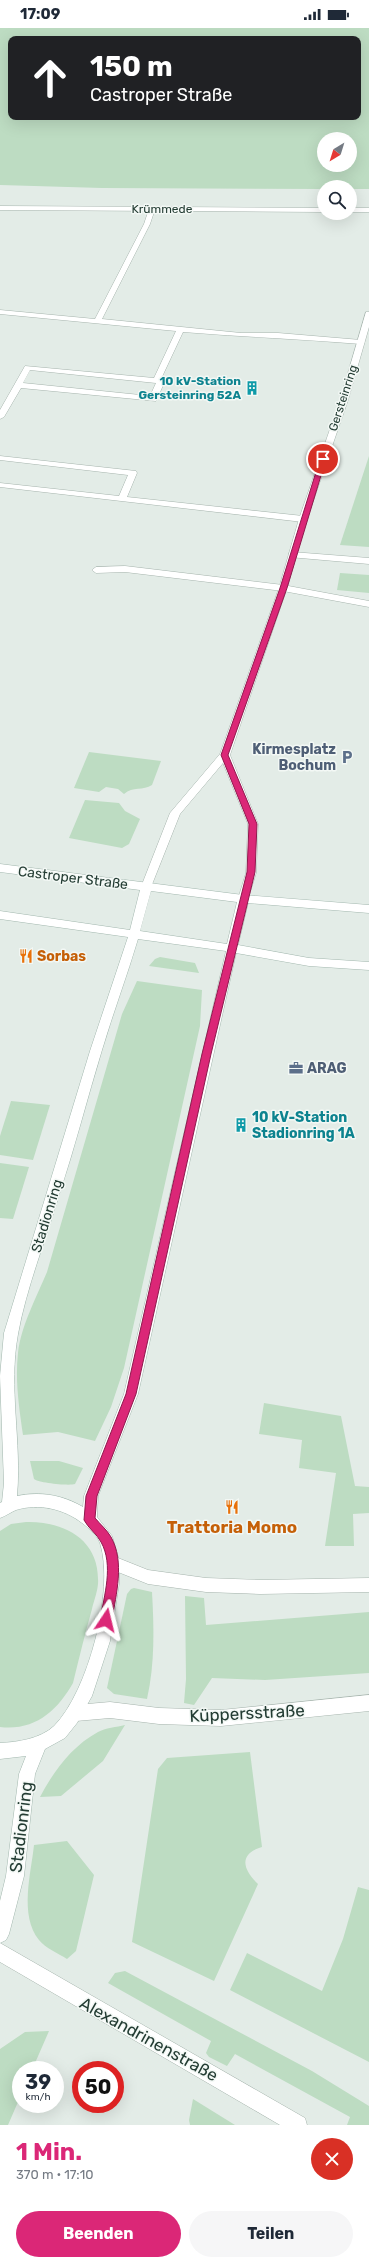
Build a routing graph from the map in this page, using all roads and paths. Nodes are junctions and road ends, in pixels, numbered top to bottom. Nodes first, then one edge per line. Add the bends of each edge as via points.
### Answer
1 (0, 208) edge
2 (152, 209) junction
3 (317, 210) edge
4 (357, 210) edge
5 (369, 210) edge
6 (0, 312) edge
7 (369, 314) edge
8 (97, 321) junction
9 (181, 330) junction
10 (361, 342) junction
11 (157, 380) junction
12 (18, 385) junction
13 (0, 417) edge
14 (0, 458) edge
15 (0, 485) edge
16 (122, 499) junction
17 (303, 519) junction
18 (292, 555) junction
19 (369, 561) edge
20 (96, 570) dead end
21 (283, 588) junction
22 (369, 604) edge
23 (225, 755) junction
24 (0, 868) edge
25 (146, 887) junction
26 (243, 899) junction
27 (369, 909) edge
28 (0, 915) edge
29 (134, 934) junction
30 (232, 948) junction
31 (369, 966) edge
32 (4, 1508) edge
33 (90, 1520) junction
34 (113, 1563) junction
35 (369, 1585) edge
36 (369, 1703) edge
37 (76, 1713) junction
38 (39, 1744) junction
39 (0, 1751) edge
40 (0, 1934) edge
41 (0, 1952) edge
42 (298, 2125) edge

1 - 2 street, Krümmede
2 - 3 street, Krümmede
2 - 8 street via 147,224
4 - 5 street
6 - 8 street
7 - 10 street, Gersteinring
8 - 9 street
9 - 10 street
9 - 11 street
10 - 17 street, Gersteinring
11 - 12 street via 28,368
11 - 12 street via 161,381 153,399
12 - 13 street
14 - 16 street via 133,473
15 - 16 street
16 - 17 street
17 - 18 street, Gersteinring
18 - 19 street
18 - 21 street, Gersteinring
20 - 21 street via 125,569
21 - 22 street
21 - 23 street, Gersteinring
23 - 25 street, Gersteinring via 175,813
23 - 26 street via 253,824 251,872
24 - 25 street, Castroper Straße
25 - 26 street, Castroper Straße
25 - 29 street, Castroper Straße
26 - 27 street, Castroper Straße
26 - 30 street
28 - 29 street
29 - 30 street
29 - 32 street, Stadionring via 91,1065 76,1123 11,1334 4,1381 12,1484
30 - 31 street via 309,962
30 - 33 street via 131,1394 91,1496
32 - 33 street, Stadionring via 34,1500 62,1503
33 - 34 street, Stadionring via 107,1540
34 - 35 street via 148,1577 206,1584 260,1587
34 - 37 street, Stadionring via 104,1632 91,1679
36 - 37 street, Küppersstraße via 221,1718 159,1716 110,1710
37 - 38 street, Stadionring via 59,1732
38 - 39 street, Stadionring
38 - 40 street, Stadionring via 27,1774 15,1876
41 - 42 street, Alexandrinenstraße via 80,2001

